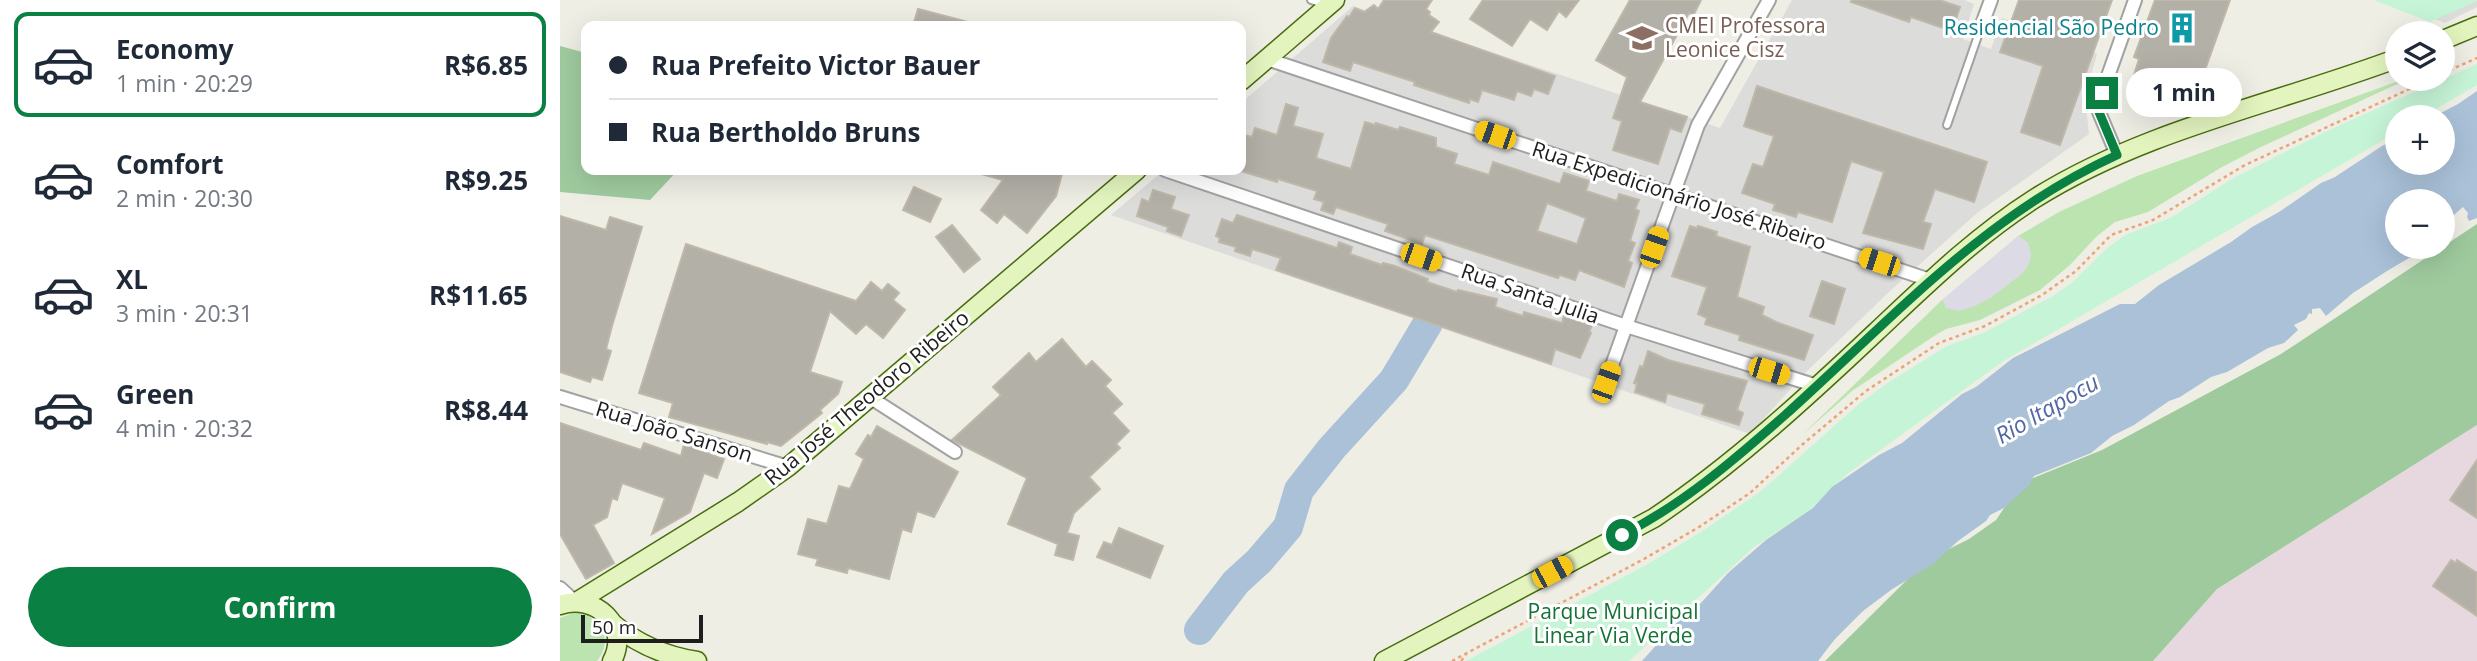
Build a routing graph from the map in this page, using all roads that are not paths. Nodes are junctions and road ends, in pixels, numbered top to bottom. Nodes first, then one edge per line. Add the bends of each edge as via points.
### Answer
1 (1769, 0) edge
2 (1991, 0) edge
3 (2135, 0) edge
4 (1325, 2) edge
5 (2477, 26) edge
6 (1982, 27) joint
7 (2455, 35) edge
8 (1267, 59) junction
9 (2385, 62) edge
10 (1246, 78) edge
11 (1947, 125) dead end
12 (2117, 155) junction
13 (1131, 175) edge
14 (1180, 175) edge
15 (1672, 194) junction
16 (1930, 279) junction
17 (1626, 326) junction
18 (1606, 382) dead end
19 (1817, 386) junction
20 (560, 397) edge
21 (871, 398) junction
22 (955, 452) dead end
23 (788, 467) junction
24 (560, 588) edge
25 (571, 602) edge
26 (612, 623) junction
27 (688, 659) edge
28 (612, 661) edge
29 (645, 661) edge
30 (1384, 661) edge

1 - 15 street via 1698,125
2 - 6 street
3 - 12 street via 2099,112
4 - 8 main road
5 - 7 main road
6 - 11 lane
8 - 10 main road
8 - 15 street, Rua Expedicionário José Ribeiro
9 - 12 main road
12 - 16 main road via 2033,199
13 - 21 main road, Rua José Theodoro Ribeiro
14 - 17 street, Rua Santa Julia
15 - 16 street, Rua Expedicionário José Ribeiro
15 - 17 street
16 - 19 main road
17 - 18 street
17 - 19 street, Rua Santa Julia
19 - 30 main road via 1717,475 1654,518
20 - 23 street, Rua João Sanson
21 - 22 street
21 - 23 main road, Rua José Theodoro Ribeiro
23 - 25 main road, Rua José Theodoro Ribeiro
24 - 25 street
25 - 26 main road via 601,610
26 - 27 main road via 643,645
26 - 28 main road via 617,642
27 - 29 main road

